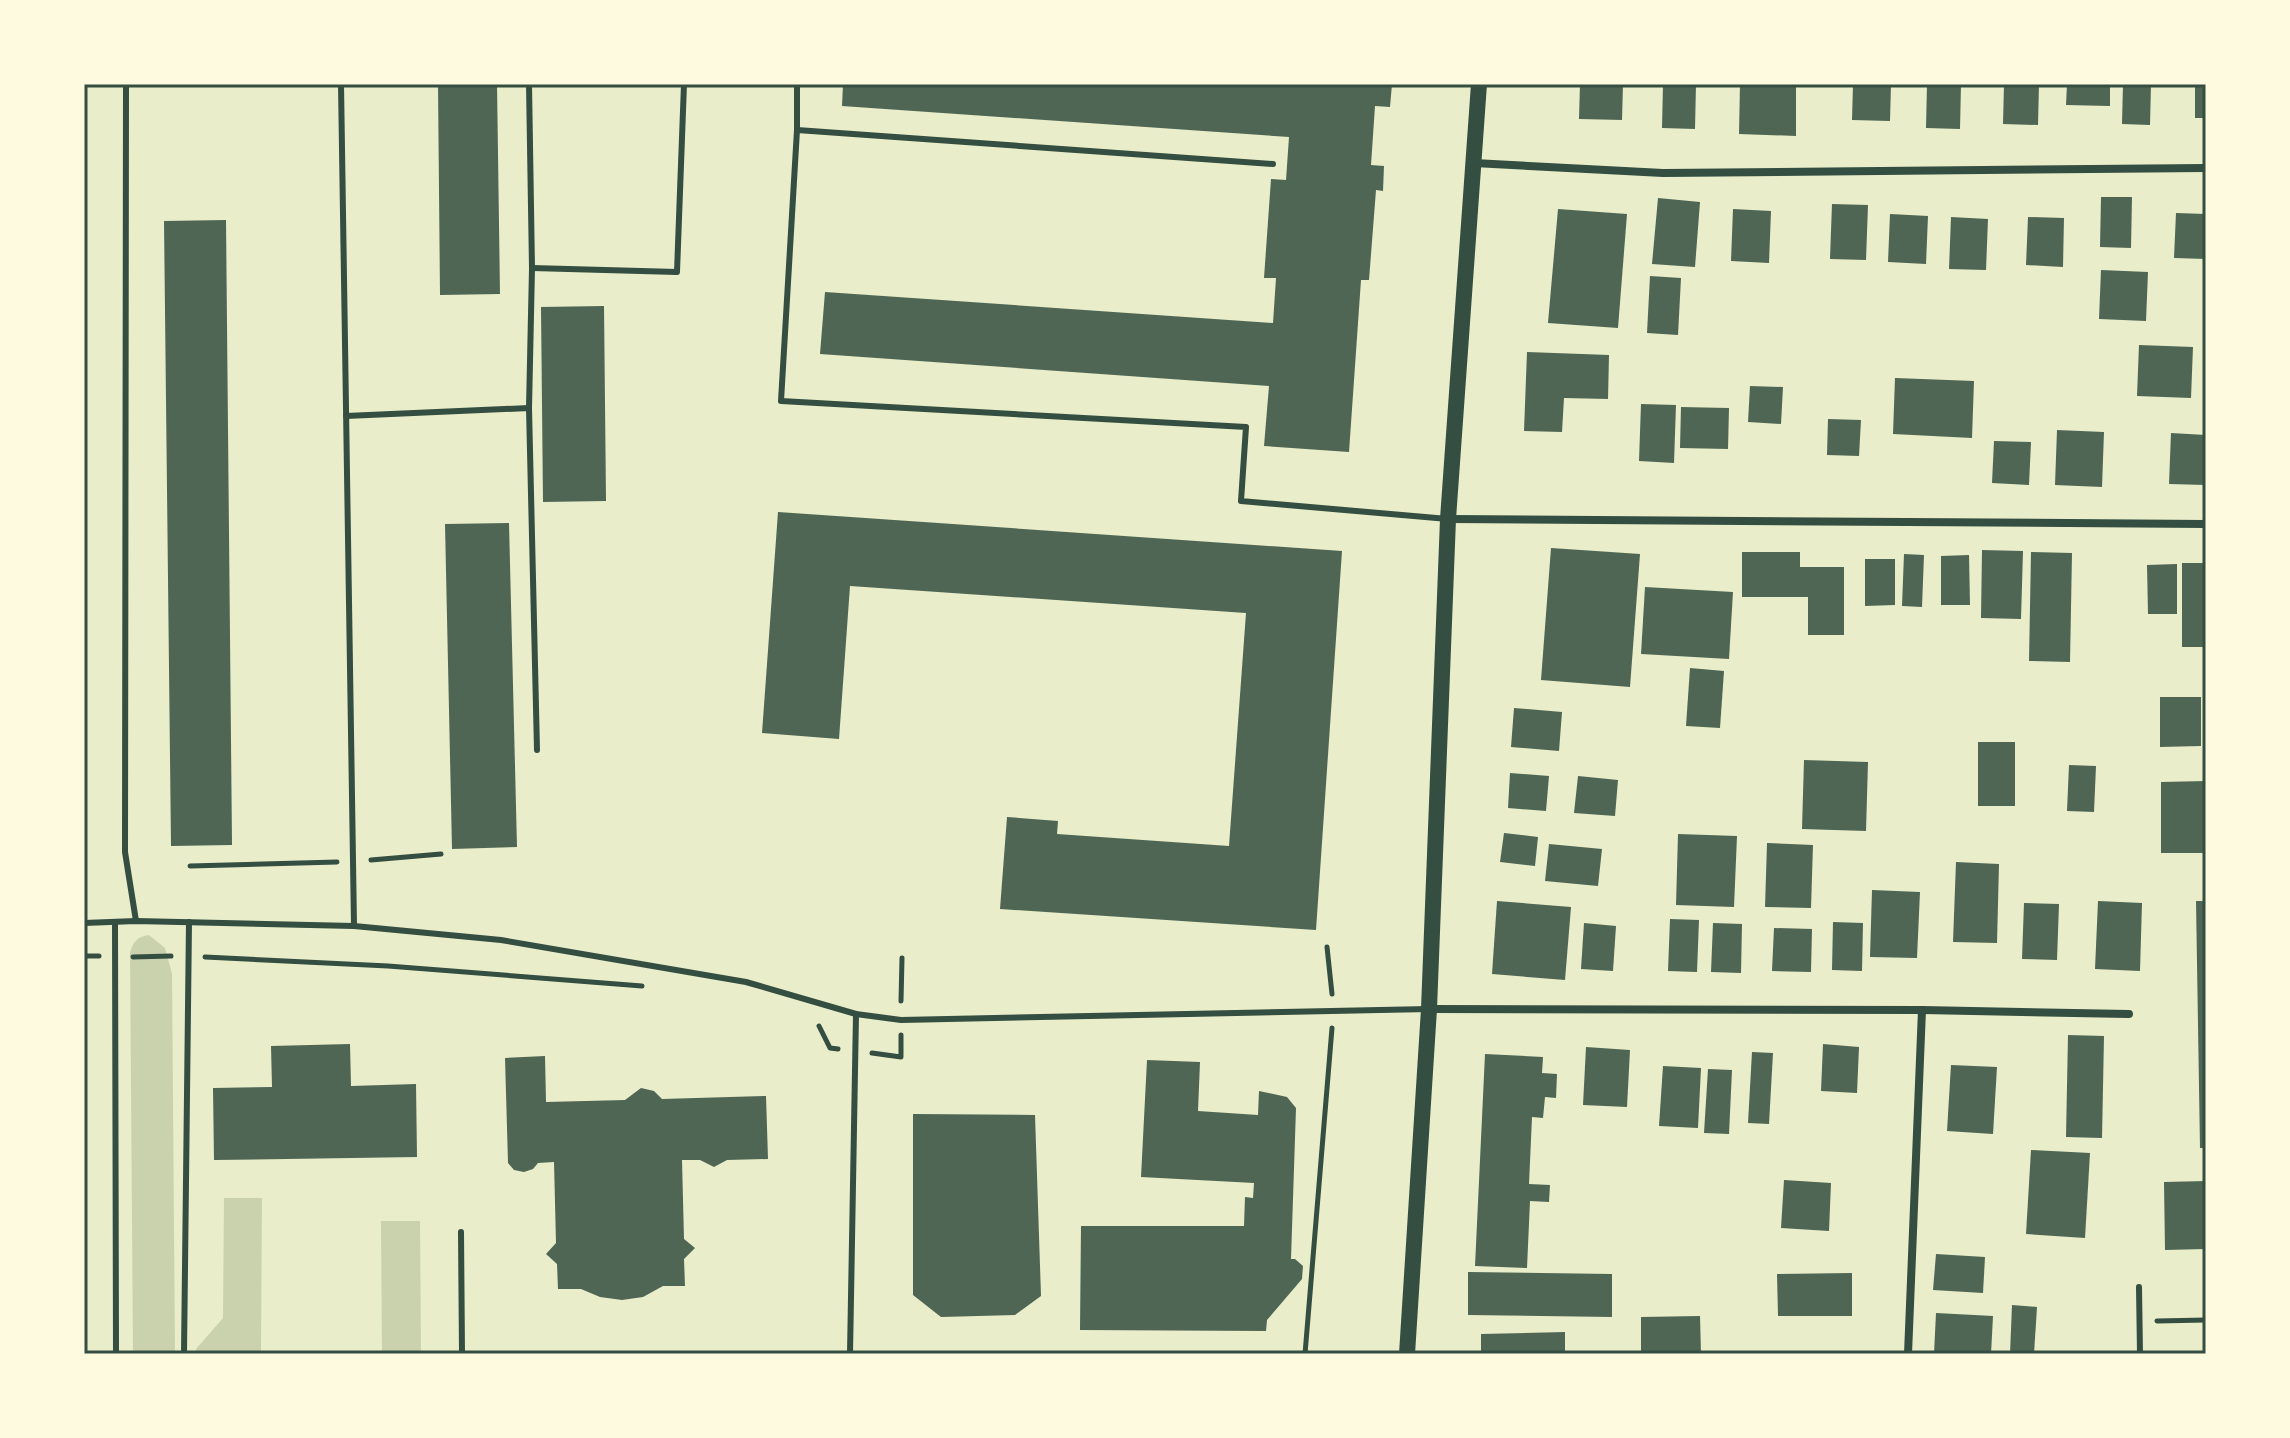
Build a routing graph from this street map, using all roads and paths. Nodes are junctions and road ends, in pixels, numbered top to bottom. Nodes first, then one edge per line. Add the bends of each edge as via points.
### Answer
1 (126, 84) edge
2 (341, 84) edge
3 (529, 84) edge
4 (684, 84) edge
5 (797, 84) edge
6 (1479, 84) edge
7 (797, 130) junction
8 (1473, 163) junction
9 (1273, 164) dead end
10 (2206, 168) edge
11 (532, 268) junction
12 (529, 408) junction
13 (346, 416) junction
14 (1448, 519) junction
15 (2206, 524) edge
16 (537, 750) dead end
17 (441, 854) dead end
18 (353, 861) junction
19 (190, 866) dead end
20 (136, 921) junction
21 (189, 922) junction
22 (84, 923) edge
23 (115, 923) junction
24 (354, 926) junction
25 (1327, 947) dead end
26 (84, 956) edge
27 (189, 956) junction
28 (115, 957) junction
29 (652, 987) dead end
30 (1429, 1009) junction
31 (1922, 1010) junction
32 (1333, 1012) junction
33 (856, 1014) junction
34 (2129, 1014) dead end
35 (808, 1023) dead end
36 (854, 1050) junction
37 (901, 1057) dead end
38 (461, 1232) dead end
39 (2139, 1287) dead end
40 (2206, 1320) edge
41 (2140, 1322) junction
42 (116, 1354) edge
43 (184, 1354) edge
44 (462, 1354) edge
45 (850, 1354) edge
46 (1305, 1354) edge
47 (1407, 1354) edge
48 (1908, 1354) edge
49 (2140, 1354) edge

1 - 20 lane via 125,852
2 - 13 lane
3 - 11 lane
4 - 11 lane via 677,272
5 - 7 lane
6 - 8 main road
7 - 9 lane
7 - 14 lane via 781,401 1246,427 1241,501
8 - 10 street via 1663,173
8 - 14 main road
11 - 12 lane
12 - 13 lane
12 - 16 lane
13 - 18 lane
14 - 15 street
14 - 30 main road
17 - 18 path
18 - 19 path
18 - 24 lane
20 - 21 lane
20 - 23 lane
21 - 24 lane
21 - 27 lane
22 - 23 lane
23 - 28 lane
24 - 33 lane via 501,940 652,964 746,982
25 - 32 path
26 - 28 path
27 - 28 path
27 - 29 path
27 - 43 lane
28 - 42 lane
30 - 31 street
30 - 32 lane
30 - 47 main road
31 - 34 street
31 - 48 street
32 - 33 lane via 901,1020
32 - 46 path
33 - 36 lane
35 - 36 path via 821,1026 830,1048
36 - 37 path
36 - 45 lane
38 - 44 lane
39 - 41 lane
40 - 41 path
41 - 49 lane

